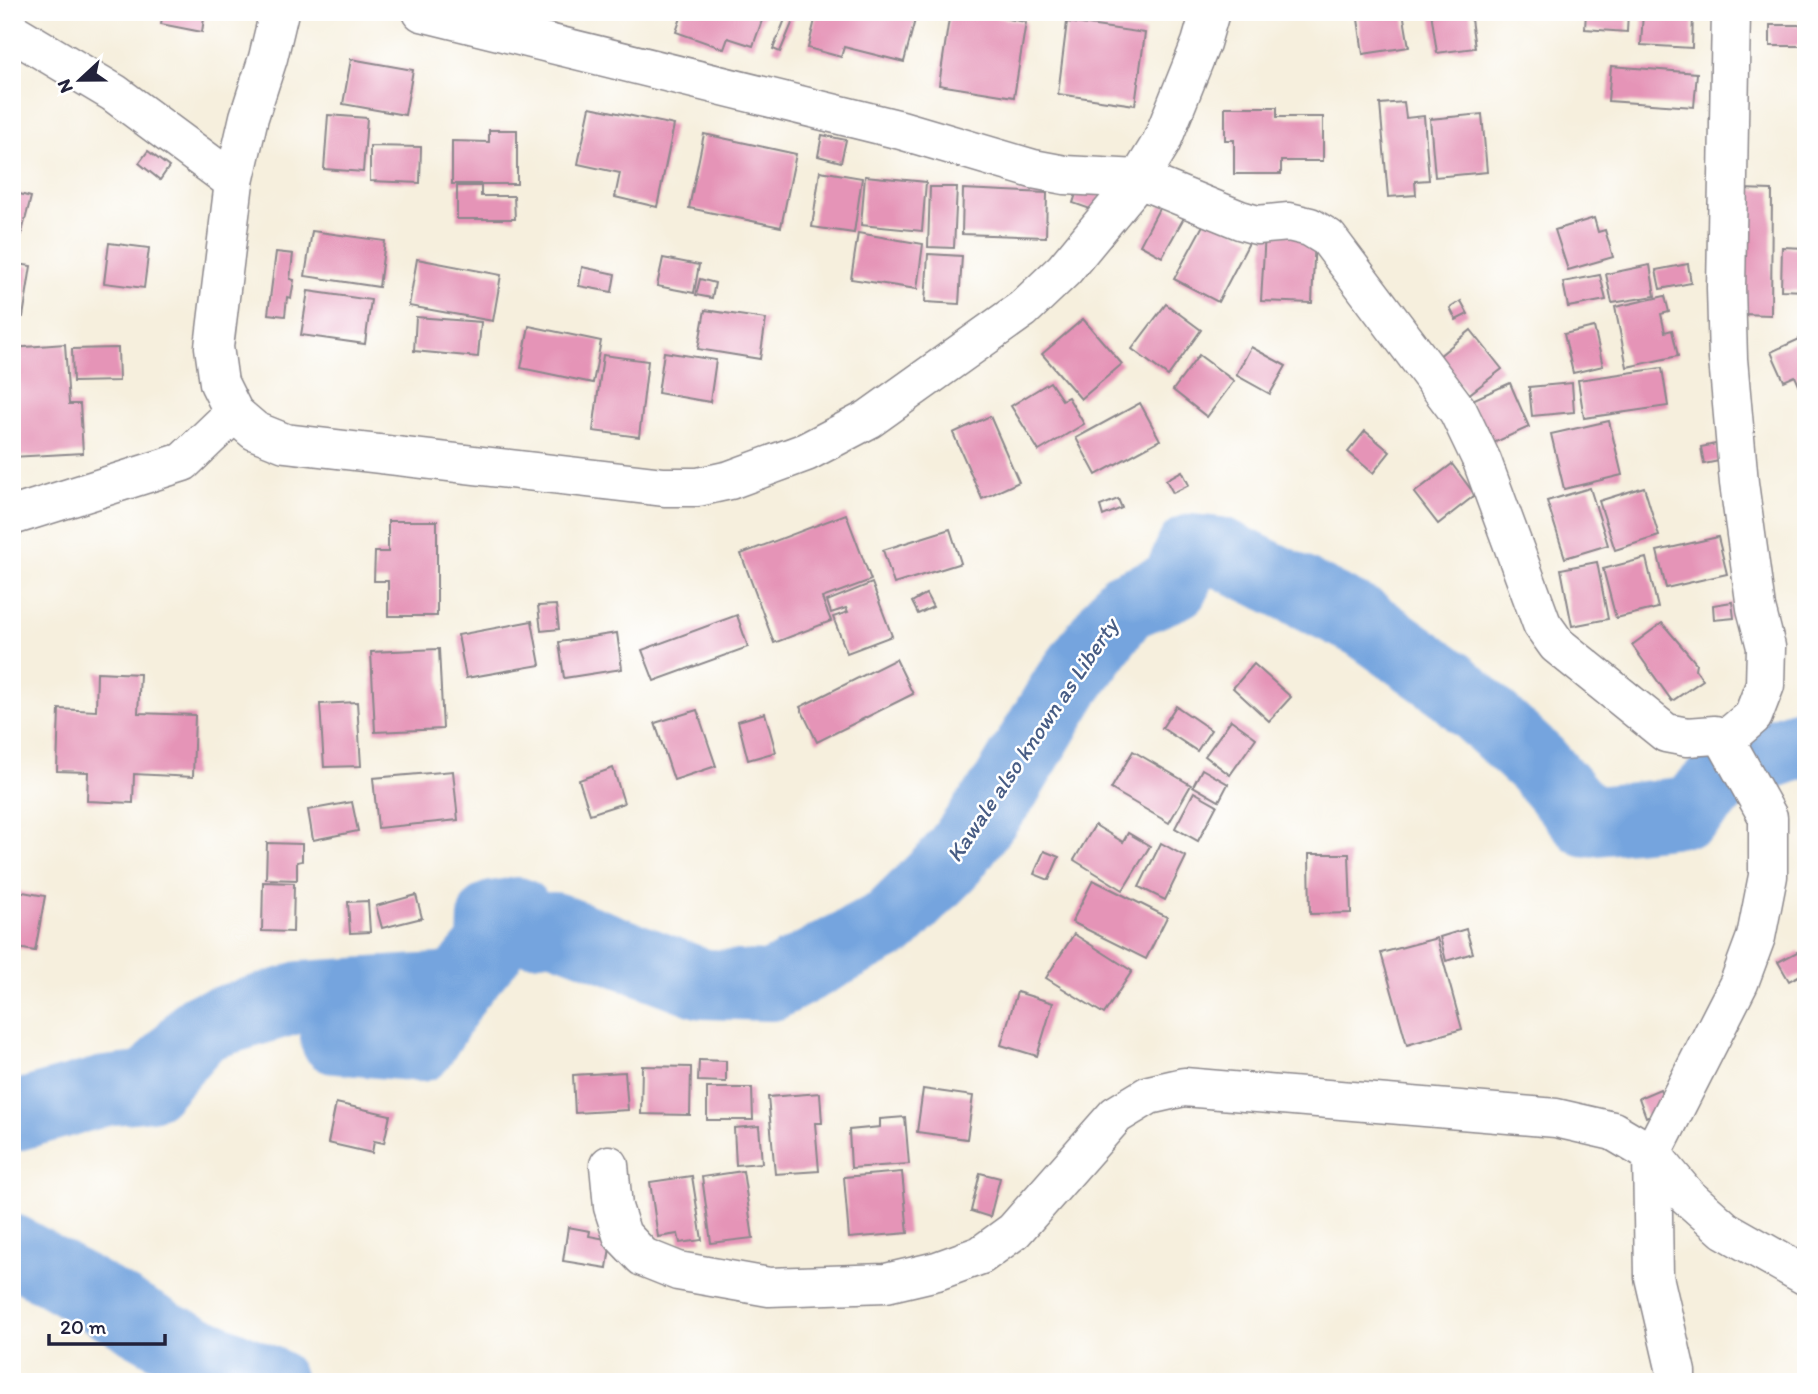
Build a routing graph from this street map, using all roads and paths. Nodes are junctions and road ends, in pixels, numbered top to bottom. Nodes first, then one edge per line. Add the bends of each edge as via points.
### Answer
1 (279, 12) edge
2 (422, 12) edge
3 (1210, 12) edge
4 (1731, 12) edge
5 (12, 32) edge
6 (1139, 179) junction
7 (234, 182) junction
8 (234, 413) junction
9 (12, 516) edge
10 (1728, 745) junction
11 (1652, 1154) junction
12 (609, 1165) dead end
13 (1806, 1276) edge
14 (1676, 1382) edge

1 - 7 street
2 - 6 street via 901,130 1032,169
3 - 6 street via 1161,143
4 - 10 street via 1728,359 1739,483 1756,608 1766,647 1765,685 1753,716
5 - 7 street via 114,93
6 - 8 street via 1064,270 1023,309 869,419 806,452 730,480 698,487 664,487 285,443 255,431
6 - 10 street via 1240,220 1257,225 1299,224 1328,238 1458,411 1482,461 1542,624 1557,645 1666,733 1715,735
7 - 8 street via 214,347 219,383
8 - 9 street via 183,462
10 - 11 street via 1768,817 1768,876 1756,937 1739,983
11 - 12 street via 1613,1130 1556,1118 1184,1087 1149,1095 1116,1115 1014,1231 981,1255 886,1283 769,1287 678,1271 643,1257 622,1235 613,1207
11 - 13 street via 1725,1230
11 - 14 street via 1654,1277

